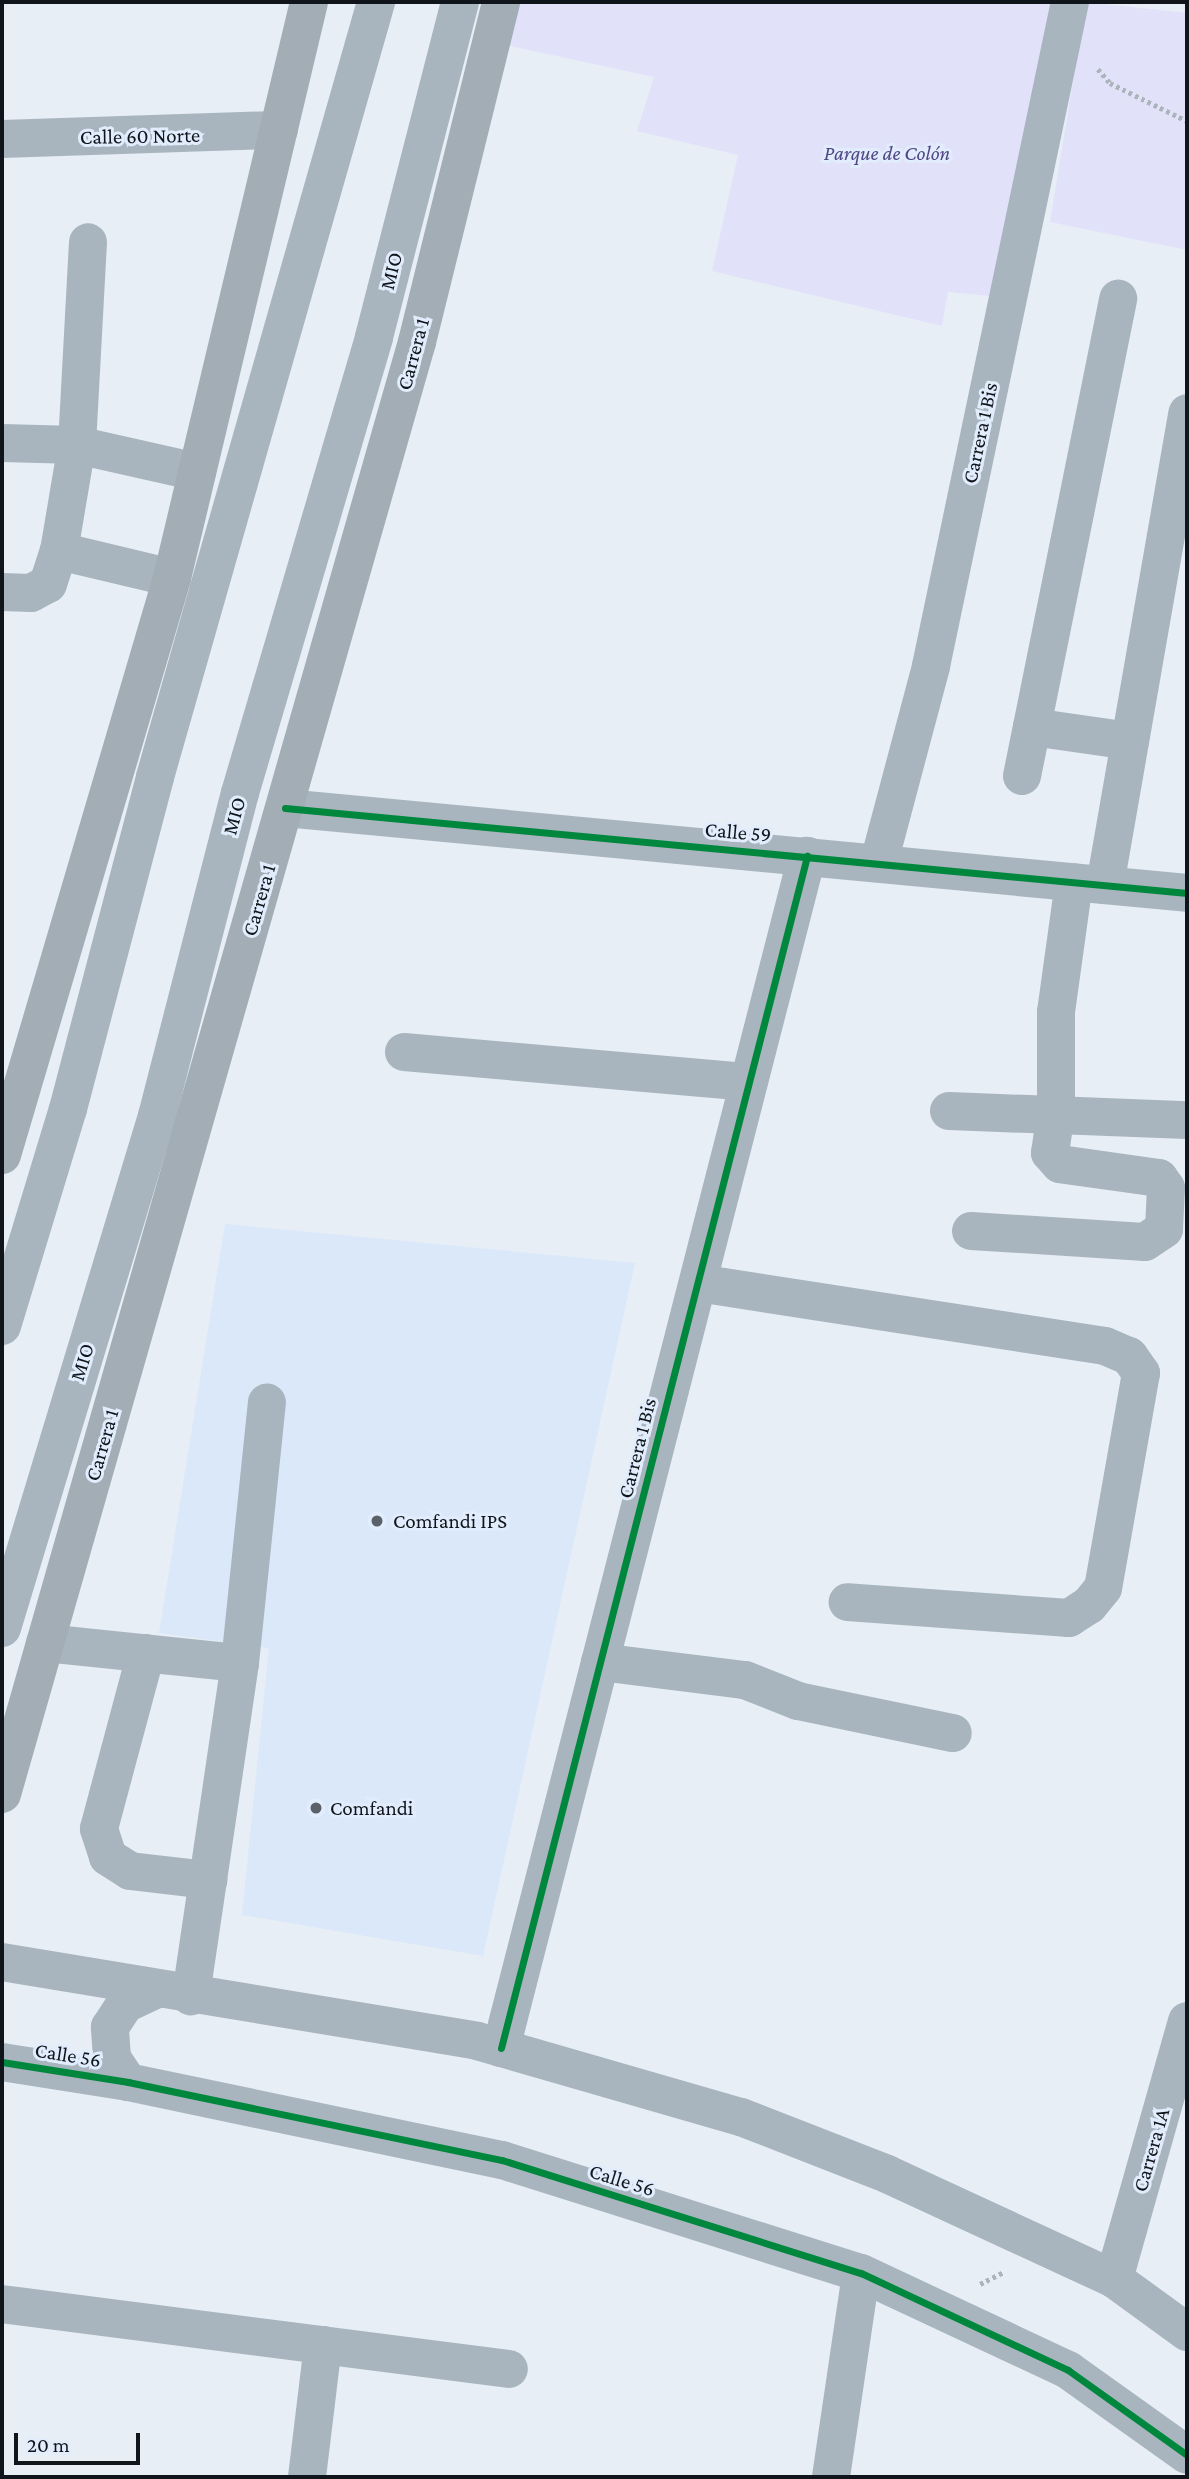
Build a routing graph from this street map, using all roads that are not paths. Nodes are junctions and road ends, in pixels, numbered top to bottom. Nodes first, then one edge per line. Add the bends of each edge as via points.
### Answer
1 (309, 2) edge
2 (376, 2) edge
3 (460, 2) edge
4 (501, 2) edge
5 (1067, 16) edge
6 (279, 130) junction
7 (2, 139) edge
8 (88, 242) dead end
9 (1118, 299) dead end
10 (1187, 413) edge
11 (2, 443) edge
12 (77, 445) junction
13 (198, 472) junction
14 (60, 551) junction
15 (172, 578) junction
16 (2, 592) edge
17 (1032, 727) junction
18 (1130, 741) junction
19 (1022, 776) dead end
20 (285, 808) junction
21 (807, 856) junction
22 (879, 862) junction
23 (1090, 883) junction
24 (1187, 893) edge
25 (404, 1052) dead end
26 (749, 1082) junction
27 (949, 1111) dead end
28 (1056, 1112) junction
29 (8, 1113) edge
30 (1187, 1120) edge
31 (2, 1155) edge
32 (971, 1231) dead end
33 (698, 1283) junction
34 (2, 1326) edge
35 (267, 1402) dead end
36 (848, 1602) dead end
37 (2, 1628) edge
38 (45, 1643) junction
39 (146, 1653) junction
40 (600, 1662) junction
41 (240, 1663) junction
42 (953, 1732) dead end
43 (2, 1794) edge
44 (208, 1880) junction
45 (2, 1962) edge
46 (173, 1993) junction
47 (1187, 2021) edge
48 (501, 2048) junction
49 (2, 2062) edge
50 (128, 2082) junction
51 (862, 2273) junction
52 (1114, 2279) junction
53 (2, 2304) edge
54 (1187, 2332) edge
55 (323, 2345) junction
56 (509, 2369) dead end
57 (1187, 2455) edge
58 (307, 2477) edge
59 (831, 2477) edge

1 - 6 main road
2 - 34 street via 155,777 68,1109
3 - 37 street, MIO via 374,337 240,793 157,1116
4 - 20 main road, Carrera 1 via 417,342
5 - 22 street, Carrera 1 Bis via 931,666
6 - 7 street, Calle 60 Norte
6 - 13 main road
8 - 12 street
9 - 17 street
10 - 18 street
11 - 12 street
12 - 13 street
12 - 14 street
13 - 15 main road
14 - 15 street
14 - 16 street via 48,584 32,593
15 - 29 main road
17 - 18 street
17 - 19 street
18 - 23 street
20 - 21 street, Calle 59
20 - 38 main road, Carrera 1
21 - 22 street, Calle 59
21 - 26 street, Carrera 1 Bis
22 - 23 street, Calle 59
23 - 24 street, Calle 59
23 - 28 street via 1056,1012
25 - 26 street
26 - 33 street, Carrera 1 Bis
27 - 28 street
28 - 30 street
28 - 32 street via 1050,1153 1054,1159 1060,1164 1159,1178 1166,1188 1164,1229 1145,1242
29 - 31 main road
33 - 36 street via 1105,1346 1129,1356 1141,1373 1103,1588 1089,1605 1069,1618
33 - 40 street, Carrera 1 Bis
35 - 41 street
38 - 39 street
38 - 43 main road, Carrera 1
39 - 41 street
39 - 44 street via 99,1829 108,1857 130,1871
40 - 42 street via 745,1680 797,1702
40 - 48 street, Carrera 1 Bis
41 - 44 street
44 - 46 street
45 - 46 street
46 - 48 street
46 - 50 street via 125,2004 110,2027 112,2057
47 - 52 street, Carrera 1A
48 - 52 street via 740,2117 887,2174
49 - 50 street, Calle 56
50 - 51 street, Calle 56 via 502,2160
51 - 57 street, Calle 56 via 1068,2370
51 - 59 street
52 - 54 street
53 - 55 street
55 - 56 street
55 - 58 street

